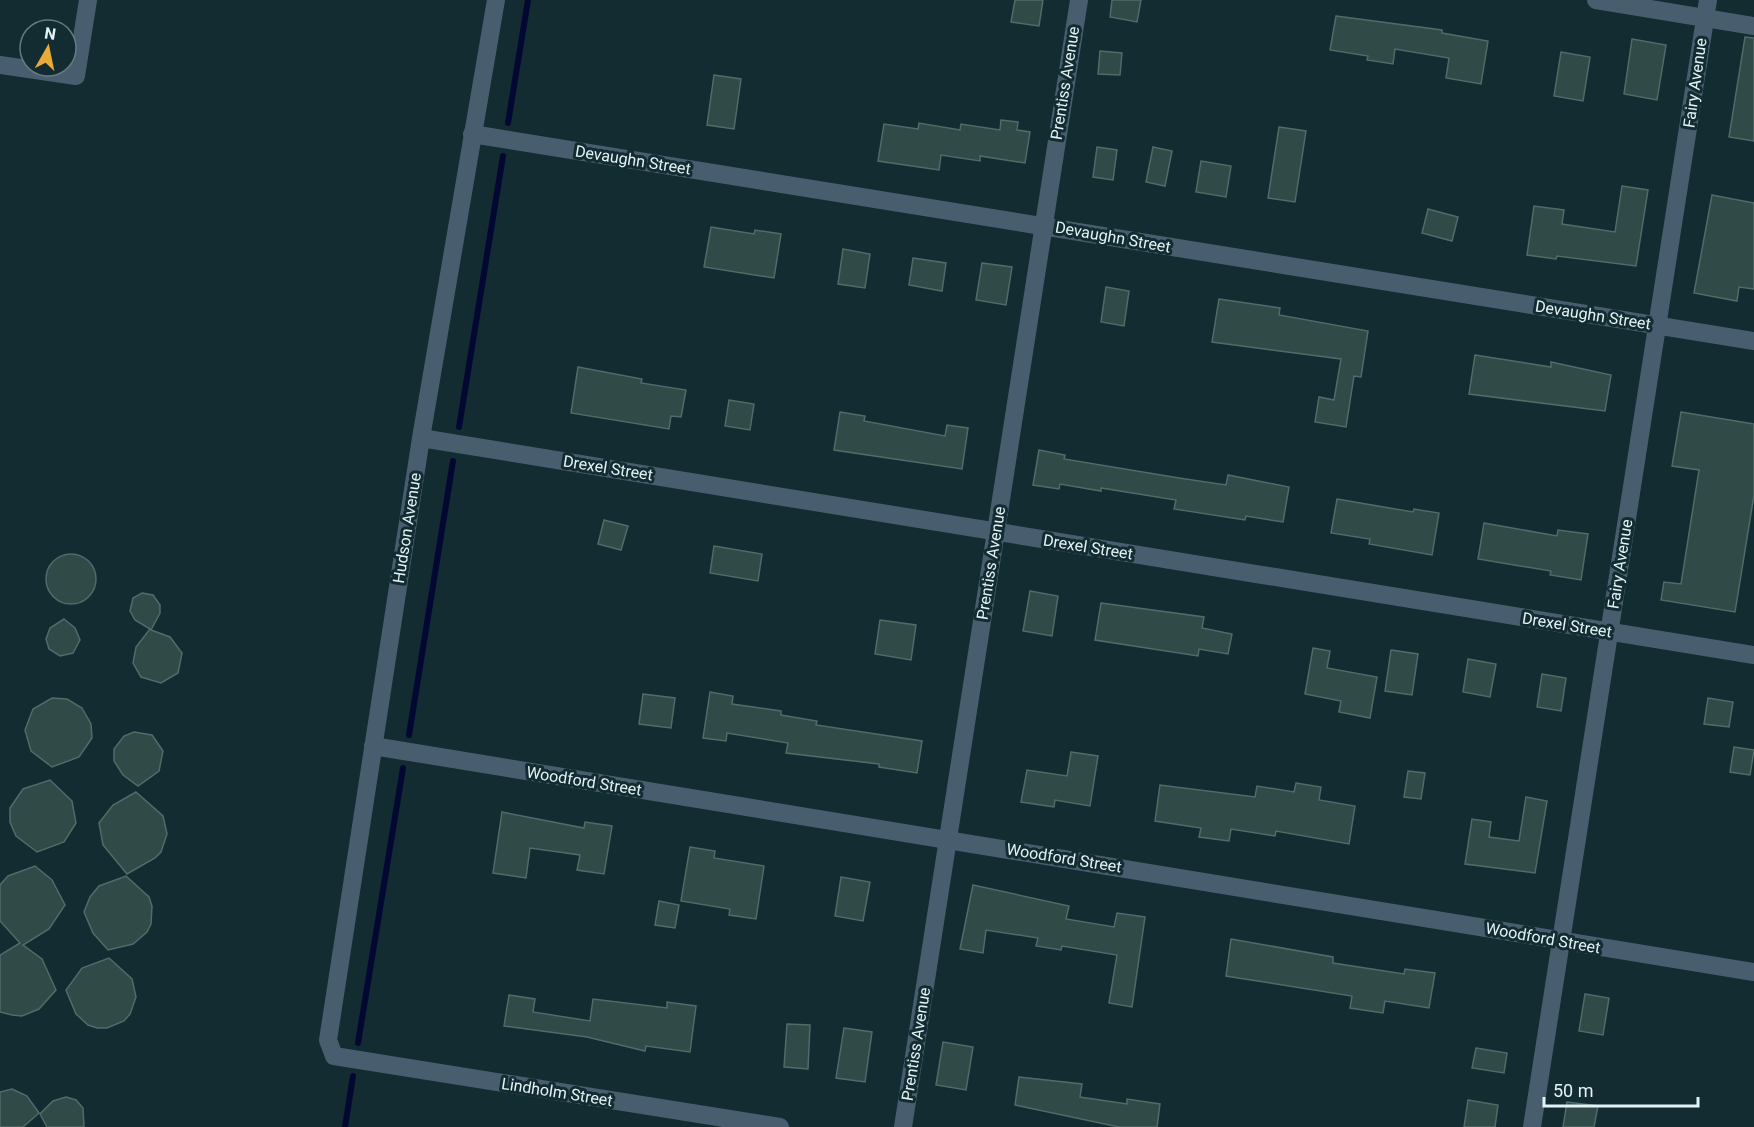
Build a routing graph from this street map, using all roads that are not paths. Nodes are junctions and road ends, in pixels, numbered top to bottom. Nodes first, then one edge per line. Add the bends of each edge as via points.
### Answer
1 (87, 0) edge
2 (496, 0) edge
3 (1079, 0) edge
4 (1596, 0) edge
5 (1707, 9) edge
6 (1754, 26) edge
7 (0, 65) edge
8 (472, 134) junction
9 (1043, 225) junction
10 (1657, 325) junction
11 (1754, 341) edge
12 (421, 438) junction
13 (996, 531) junction
14 (1610, 631) junction
15 (1754, 655) edge
16 (373, 746) junction
17 (948, 840) junction
18 (1560, 941) junction
19 (1754, 972) edge
20 (334, 1056) joint
21 (780, 1127) edge
22 (903, 1127) edge
23 (1532, 1127) edge

1 - 7 street via 76,76
2 - 8 street, Hudson Avenue
3 - 9 street, Prentiss Avenue
4 - 5 street
5 - 6 street
5 - 10 street, Fairy Avenue
8 - 9 street, Devaughn Street
8 - 12 street, Hudson Avenue
9 - 10 street, Devaughn Street
9 - 13 street, Prentiss Avenue
10 - 11 street, Devaughn Street
10 - 14 street, Fairy Avenue
12 - 13 street, Drexel Street
12 - 16 street, Hudson Avenue
13 - 14 street, Drexel Street
13 - 17 street, Prentiss Avenue
14 - 15 street, Drexel Street
14 - 18 street, Fairy Avenue
16 - 17 street, Woodford Street
16 - 20 street, Hudson Avenue via 328,1040
17 - 18 street, Woodford Street
17 - 22 street, Prentiss Avenue
18 - 19 street, Woodford Street
18 - 23 street, Fairy Avenue
20 - 21 street, Lindholm Street

